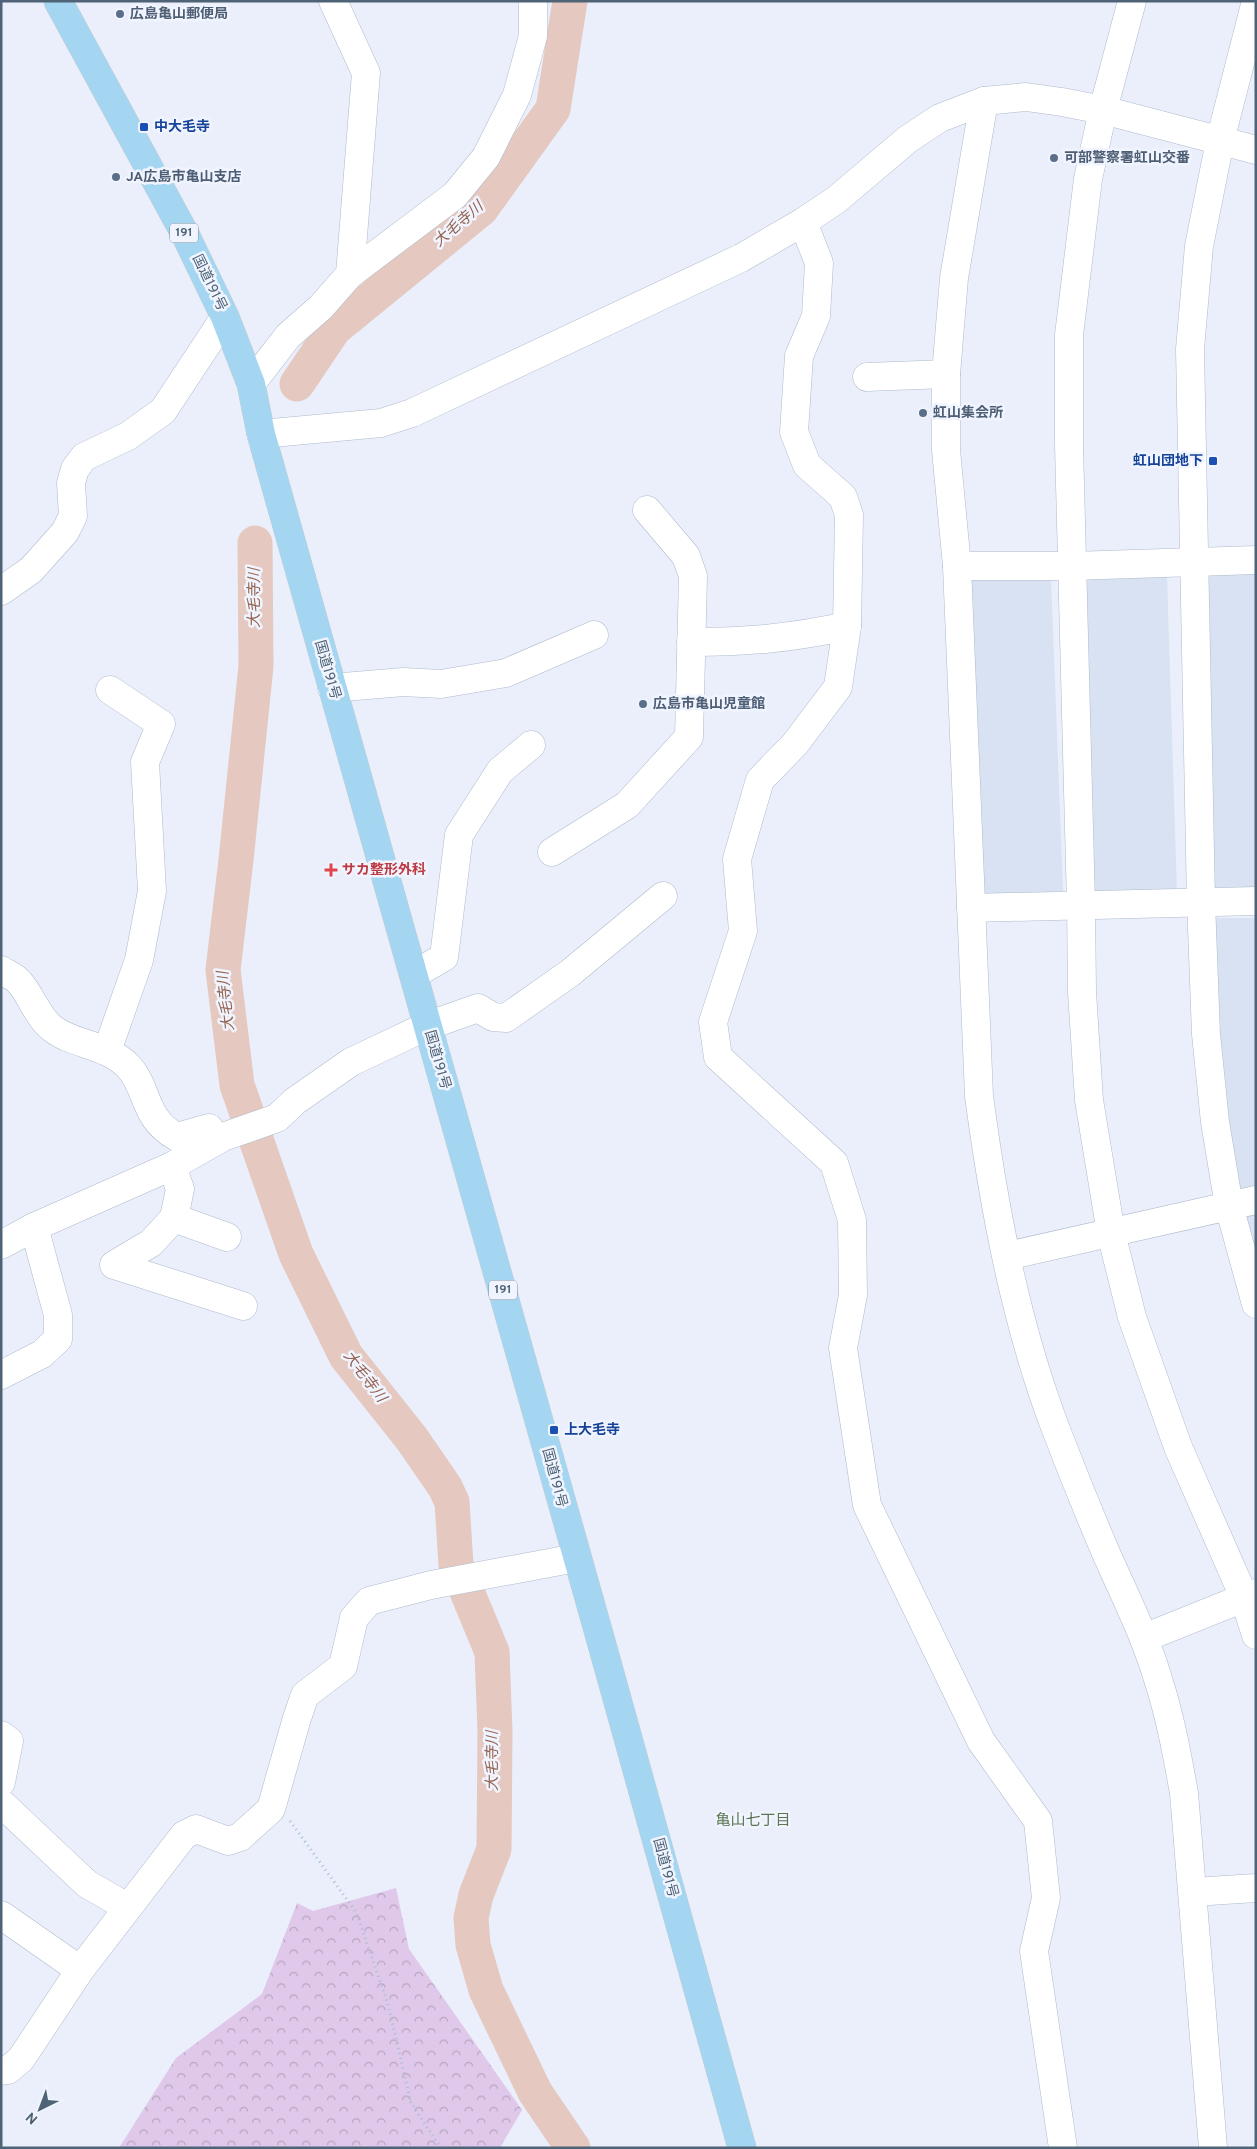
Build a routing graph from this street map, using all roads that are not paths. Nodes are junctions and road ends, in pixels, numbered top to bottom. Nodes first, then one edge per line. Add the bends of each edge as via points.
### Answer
1 (58, 1) edge
2 (333, 1) edge
3 (533, 1) edge
4 (1132, 1) edge
5 (1256, 1) edge
6 (984, 101) junction
7 (1103, 110) junction
8 (1220, 140) junction
9 (1256, 150) edge
10 (803, 222) junction
11 (350, 274) junction
12 (225, 317) junction
13 (946, 374) junction
14 (867, 378) dead end
15 (251, 384) junction
16 (261, 434) junction
17 (647, 510) dead end
18 (1256, 560) edge
19 (1193, 562) junction
20 (957, 566) junction
21 (1072, 566) junction
22 (1, 591) edge
23 (847, 626) junction
24 (594, 635) dead end
25 (691, 642) junction
26 (332, 688) junction
27 (110, 690) dead end
28 (531, 744) dead end
29 (552, 852) dead end
30 (664, 896) dead end
31 (1256, 901) edge
32 (1201, 902) junction
33 (1081, 905) junction
34 (971, 908) junction
35 (1, 970) edge
36 (415, 974) junction
37 (427, 1026) junction
38 (107, 1051) junction
39 (220, 1138) junction
40 (172, 1166) junction
41 (1256, 1200) edge
42 (1230, 1206) junction
43 (174, 1218) junction
44 (34, 1227) junction
45 (1111, 1233) junction
46 (227, 1237) dead end
47 (1, 1245) edge
48 (1007, 1256) junction
49 (1256, 1304) edge
50 (243, 1306) dead end
51 (1, 1375) edge
52 (576, 1558) junction
53 (1250, 1595) edge
54 (1256, 1635) edge
55 (1144, 1638) junction
56 (1, 1735) edge
57 (1, 1782) edge
58 (1, 1803) edge
59 (1256, 1888) edge
60 (1192, 1892) junction
61 (127, 1907) junction
62 (1, 1914) edge
63 (80, 1970) junction
64 (1, 2071) edge
65 (742, 2148) edge
66 (1064, 2148) edge
67 (1212, 2148) edge

1 - 12 highway, 国道191号 / 191 via 184,232
2 - 11 street via 366,73
3 - 11 street via 533,36 517,95 486,157 455,196
4 - 7 street
5 - 8 street
6 - 7 street via 1026,97
6 - 10 street via 940,118 908,139 836,200
6 - 13 street via 954,278
7 - 8 street
7 - 21 street via 1088,179 1069,335
8 - 9 street
8 - 19 street via 1199,246 1190,349
10 - 16 street via 742,258 412,413 381,423
10 - 23 street via 820,263 816,316 799,356 794,432 807,465 843,497 850,514
11 - 15 street via 321,307 288,336
12 - 15 highway, 国道191号 / 191
12 - 22 street via 163,411 128,436 84,457 75,469 71,483 73,516 65,532 31,570
13 - 14 street
13 - 20 street via 946,450
15 - 16 highway, 国道191号 / 191
16 - 26 highway, 国道191号 / 191
17 - 25 street via 686,556 693,576
18 - 19 street
19 - 21 street
19 - 32 street
20 - 21 street
20 - 34 street
21 - 33 street
23 - 25 street via 800,636
23 - 66 street via 838,687 796,744 760,780 737,859 743,931 713,1022 718,1057 834,1163 852,1220 853,1295 844,1348 867,1505 981,1741 1038,1821 1046,1898 1034,1951
24 - 26 street via 506,673 441,684 403,682
25 - 29 street via 689,737 627,805
26 - 36 highway, 国道191号 / 191
27 - 38 street via 161,724 145,762 152,891 139,960
28 - 36 street via 500,771 459,834 444,957
30 - 37 street via 570,974 506,1018 492,1017 478,1008
31 - 32 street
32 - 33 street
32 - 42 street via 1206,1034 1215,1122
33 - 34 street
33 - 45 street via 1082,992 1089,1100
34 - 48 street via 980,1096 989,1173
35 - 38 street via 20,981 46,1024 55,1031
36 - 37 highway, 国道191号 / 191
37 - 39 street via 351,1062 276,1118
37 - 52 highway, 国道191号 / 191
38 - 39 street via 128,1067 149,1110 168,1132 177,1137 209,1128
39 - 40 street
40 - 43 street via 180,1189
40 - 44 street
41 - 42 street
42 - 45 street
42 - 49 street
43 - 46 street
43 - 50 street via 151,1243 114,1265
44 - 47 street
44 - 51 street via 58,1315 58,1339 42,1354
45 - 48 street
45 - 53 street via 1132,1317 1178,1447
48 - 55 street via 1026,1342 1054,1425 1091,1519
52 - 61 street via 431,1585 369,1602 354,1618 342,1666 305,1695 272,1809 240,1837 228,1841 196,1829 184,1834
52 - 65 highway, 国道191号 / 191
53 - 54 street
53 - 55 street
55 - 60 street via 1175,1740 1184,1793
56 - 57 street via 9,1741
58 - 61 street via 87,1884
59 - 60 street
60 - 67 street
61 - 63 street
62 - 63 street
63 - 64 street via 21,2059 8,2070

